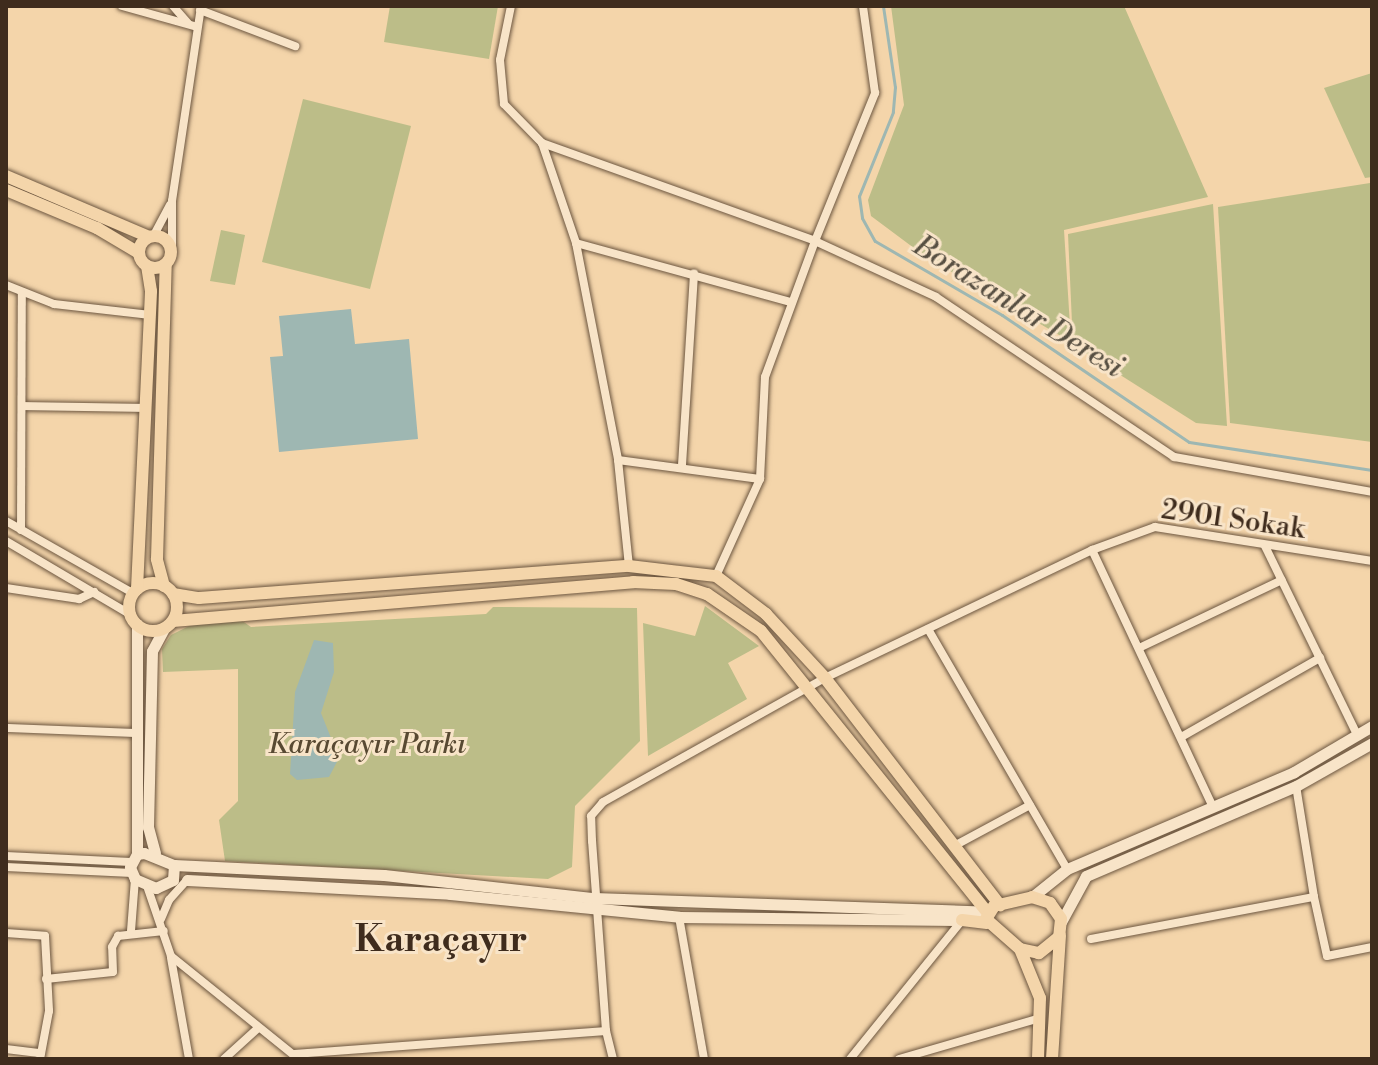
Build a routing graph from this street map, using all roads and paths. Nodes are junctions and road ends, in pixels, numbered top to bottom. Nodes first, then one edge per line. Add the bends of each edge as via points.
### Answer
1 (122, 6) edge
2 (173, 6) edge
3 (511, 6) edge
4 (863, 6) edge
5 (200, 8) edge
6 (193, 25) junction
7 (295, 46) dead end
8 (542, 143) junction
9 (6, 176) edge
10 (6, 190) edge
11 (172, 201) junction
12 (152, 236) junction
13 (815, 241) junction
14 (576, 243) junction
15 (172, 249) junction
16 (139, 253) junction
17 (166, 264) junction
18 (147, 266) junction
19 (694, 273) junction
20 (6, 285) edge
21 (22, 292) junction
22 (790, 302) junction
23 (150, 315) junction
24 (23, 406) junction
25 (145, 408) junction
26 (618, 460) junction
27 (682, 465) junction
28 (760, 479) junction
29 (1372, 492) edge
30 (6, 521) edge
31 (21, 530) junction
32 (6, 541) edge
33 (1265, 546) junction
34 (1092, 550) junction
35 (1372, 561) edge
36 (629, 566) junction
37 (716, 576) junction
38 (1282, 580) junction
39 (6, 588) edge
40 (168, 590) junction
41 (135, 591) junction
42 (94, 592) junction
43 (134, 620) junction
44 (168, 624) junction
45 (928, 629) junction
46 (1139, 648) junction
47 (1320, 658) junction
48 (825, 678) junction
49 (807, 690) junction
50 (1372, 726) edge
51 (6, 728) edge
52 (137, 733) junction
53 (1357, 735) junction
54 (1183, 736) junction
55 (1372, 743) edge
56 (1296, 786) junction
57 (1030, 805) junction
58 (1213, 807) junction
59 (954, 846) junction
60 (155, 853) junction
61 (6, 856) edge
62 (174, 865) junction
63 (6, 867) edge
64 (134, 867) junction
65 (1067, 869) junction
66 (187, 880) junction
67 (168, 884) junction
68 (147, 886) junction
69 (1032, 897) junction
70 (1314, 897) junction
71 (594, 898) junction
72 (1000, 905) junction
73 (158, 908) junction
74 (596, 912) junction
75 (679, 917) junction
76 (987, 917) junction
77 (161, 920) junction
78 (962, 920) junction
79 (1060, 928) junction
80 (131, 931) junction
81 (164, 931) junction
82 (6, 933) edge
83 (1091, 939) dead end
84 (1372, 947) edge
85 (1020, 949) junction
86 (171, 956) junction
87 (46, 979) junction
88 (1041, 1018) junction
89 (257, 1029) junction
90 (606, 1031) junction
91 (6, 1049) edge
92 (40, 1056) edge
93 (296, 1057) edge
94 (189, 1059) edge
95 (224, 1059) edge
96 (613, 1059) edge
97 (704, 1059) edge
98 (850, 1059) edge
99 (899, 1059) edge
100 (1038, 1059) edge
101 (1052, 1059) edge

1 - 6 street
2 - 6 street
3 - 8 street via 500,60 504,104
4 - 13 street via 875,93
5 - 6 street
5 - 7 street
6 - 11 street
8 - 13 street
8 - 14 street
9 - 12 main road
10 - 16 main road via 97,228
11 - 12 street
11 - 15 street
12 - 15 main road via 167,240
12 - 16 main road
13 - 22 street
13 - 29 street via 936,297 1174,457
14 - 19 street
14 - 26 street
15 - 17 main road
16 - 18 main road
17 - 18 main road
17 - 40 main road via 157,559
18 - 23 main road
19 - 22 street
19 - 27 street
20 - 21 street
21 - 23 street via 54,304
21 - 24 street
22 - 28 street via 765,377
23 - 25 main road
24 - 25 street
24 - 31 street
25 - 41 main road
26 - 27 street
26 - 36 street
27 - 28 street
28 - 37 street
30 - 31 street
31 - 41 street
32 - 42 street
33 - 34 street, 2901 Sokak via 1155,527
33 - 35 street, 2901 Sokak
33 - 38 street
34 - 45 street, 2901 Sokak
34 - 46 street
36 - 37 main road
36 - 40 main road via 199,598
37 - 48 main road via 766,614
38 - 46 street
38 - 47 street
39 - 42 street via 79,599
40 - 41 main road via 148,584
40 - 44 main road via 177,604
41 - 43 main road
42 - 43 street
43 - 44 main road via 153,631
43 - 52 main road
44 - 49 main road via 205,614 633,582 676,584 707,594 761,631
44 - 60 main road via 152,651 148,827
45 - 48 street, 2901 Sokak
45 - 57 street
46 - 54 street
47 - 53 street
47 - 54 street
48 - 49 street, 2901 Sokak
48 - 59 main road
49 - 71 street, 2901 Sokak via 603,802 591,816
49 - 76 main road
50 - 53 main road
51 - 52 street
52 - 64 main road
53 - 58 main road via 1294,772
54 - 58 street
55 - 56 main road
56 - 70 street
56 - 79 main road via 1086,876
57 - 59 street
57 - 65 street
58 - 65 main road
59 - 72 main road
60 - 62 main road
60 - 64 main road
61 - 64 street
62 - 67 main road
62 - 71 main road via 384,875
63 - 64 street
64 - 68 main road
64 - 80 street
65 - 69 main road
66 - 67 street
66 - 74 main road via 450,894
66 - 77 street via 169,900
67 - 68 main road
67 - 73 street
68 - 73 street
69 - 72 main road
69 - 79 main road via 1050,903
70 - 83 street
70 - 84 street via 1327,956
71 - 74 street, 2901 Sokak
71 - 76 main road
72 - 76 main road
73 - 77 street
74 - 75 main road
74 - 90 street, 2901 Sokak
75 - 78 main road
75 - 97 street
76 - 78 main road
76 - 85 main road
77 - 81 street
78 - 98 street
79 - 85 main road via 1047,950
79 - 101 main road
80 - 81 street
80 - 87 street via 118,936 112,947 113,972
81 - 86 street
82 - 87 street via 45,936
85 - 88 main road via 1037,988
86 - 89 street
86 - 94 street
87 - 92 street via 49,1011
88 - 99 street
88 - 100 main road
89 - 93 street
89 - 95 street
90 - 93 street
90 - 96 street, 2901 Sokak
91 - 92 street

